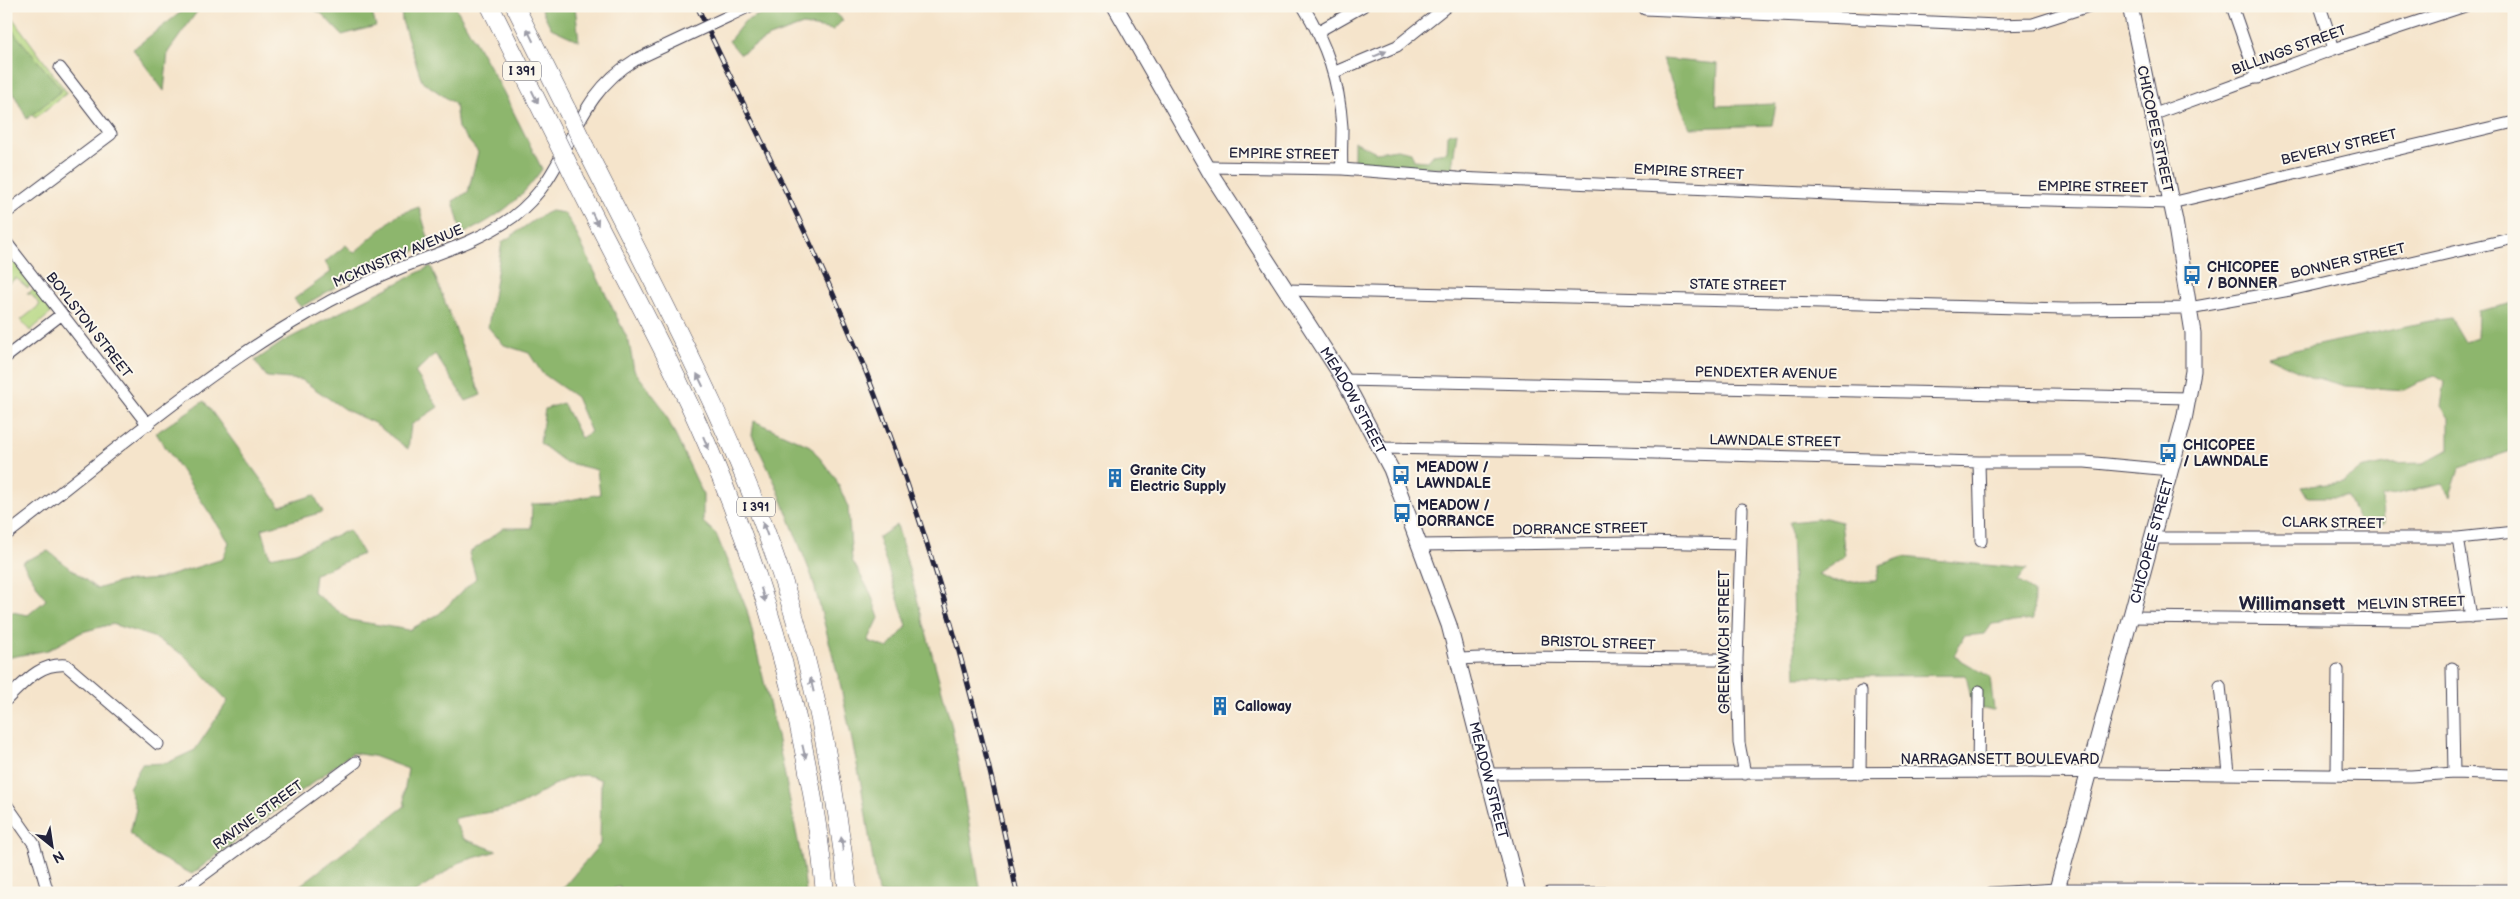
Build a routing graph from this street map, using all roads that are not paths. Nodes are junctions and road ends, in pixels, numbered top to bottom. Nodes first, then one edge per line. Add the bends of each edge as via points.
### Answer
1 (490, 6) edge
2 (516, 6) edge
3 (750, 6) edge
4 (1115, 6) edge
5 (1303, 6) edge
6 (1363, 6) edge
7 (1447, 6) edge
8 (2089, 6) edge
9 (2130, 6) edge
10 (2232, 6) edge
11 (2320, 6) edge
12 (2465, 6) edge
13 (1645, 9) dead end
14 (1701, 9) edge
15 (1317, 32) junction
16 (2334, 49) junction
17 (60, 68) dead end
18 (1335, 72) junction
19 (2257, 78) junction
20 (2152, 115) junction
21 (2514, 122) edge
22 (1207, 168) junction
23 (1342, 169) junction
24 (2171, 203) junction
25 (6, 213) edge
26 (2514, 238) edge
27 (6, 242) edge
28 (1287, 290) junction
29 (2189, 308) junction
30 (62, 314) junction
31 (6, 357) edge
32 (1343, 380) junction
33 (2189, 398) junction
34 (148, 426) junction
35 (1380, 448) junction
36 (1979, 462) junction
37 (2170, 470) junction
38 (1742, 509) dead end
39 (2514, 532) edge
40 (6, 534) edge
41 (2152, 538) junction
42 (2458, 538) junction
43 (1981, 541) dead end
44 (1740, 544) junction
45 (1420, 546) junction
46 (2514, 614) edge
47 (2130, 617) junction
48 (2471, 617) junction
49 (1738, 659) junction
50 (1458, 660) junction
51 (2452, 668) dead end
52 (2338, 670) dead end
53 (2220, 686) dead end
54 (1861, 691) dead end
55 (1979, 691) dead end
56 (6, 700) edge
57 (158, 744) dead end
58 (356, 762) dead end
59 (1978, 773) junction
60 (2454, 773) junction
61 (1487, 774) junction
62 (1745, 774) junction
63 (1860, 774) junction
64 (2088, 774) junction
65 (2229, 774) junction
66 (2337, 774) junction
67 (2514, 775) edge
68 (6, 804) edge
69 (2514, 890) edge
70 (2056, 891) edge
71 (48, 893) edge
72 (179, 893) edge
73 (825, 893) edge
74 (848, 893) edge
75 (1518, 893) edge
76 (1548, 893) edge
77 (1635, 893) edge
78 (1991, 893) edge

1 -> 73 highway, I 391, bridge via 693,413 729,497 782,655 809,777
74 -> 2 highway, I 391, bridge via 836,799 812,683 789,598 766,532 720,420
3 - 34 street, MCKINSTRY AVENUE, bridge via 616,72 588,103 551,176 527,205 512,217 476,239 369,282 304,316 238,358
4 - 22 main road, MEADOW STREET
5 - 15 street
6 - 15 street
18 -> 7 street via 1397,46
8 - 14 street via 2033,24 1997,25
9 - 20 main road, CHICOPEE STREET
10 - 19 street
11 - 16 street
12 - 16 street, BILLINGS STREET
13 - 14 street
15 - 18 street
16 - 19 street, BILLINGS STREET
17 - 25 street via 111,134
18 - 23 street via 1342,128
19 - 20 street, BILLINGS STREET
20 - 24 main road, CHICOPEE STREET
21 - 24 street, BEVERLY STREET
22 - 23 street, EMPIRE STREET
22 - 28 main road, MEADOW STREET
23 - 24 street, EMPIRE STREET via 1457,178 1875,196
24 - 29 main road, CHICOPEE STREET
26 - 29 street, BONNER STREET via 2290,290
27 - 30 street, BOYLSTON STREET
28 - 29 street, STATE STREET via 2064,309
28 - 32 main road, MEADOW STREET
29 - 33 main road, CHICOPEE STREET via 2195,356
30 - 31 street
30 - 34 street, BOYLSTON STREET
32 - 33 street, PENDEXTER AVENUE
32 - 35 main road, MEADOW STREET
33 - 37 main road, CHICOPEE STREET
34 - 40 street, MCKINSTRY AVENUE
35 - 36 street, LAWNDALE STREET
35 - 45 main road, MEADOW STREET
36 - 37 street, LAWNDALE STREET via 2085,462
36 - 43 street
37 - 41 main road, CHICOPEE STREET
38 - 44 street, GREENWICH STREET
39 - 42 street, CLARK STREET
41 - 42 street, CLARK STREET
41 - 47 main road, CHICOPEE STREET
42 - 48 street
44 - 45 street, DORRANCE STREET via 1566,542
44 - 49 street, GREENWICH STREET
45 - 50 main road, MEADOW STREET
46 - 48 street, MELVIN STREET
47 - 48 street, MELVIN STREET via 2329,621
47 - 64 main road, CHICOPEE STREET
49 - 50 street, BRISTOL STREET via 1518,656
49 - 62 street, GREENWICH STREET via 1739,744
50 - 61 main road, MEADOW STREET
51 - 60 street
52 - 66 street
53 - 65 street
54 - 63 street
55 - 59 street
56 - 57 street via 42,668 66,665
58 - 72 street, RAVINE STREET
59 - 63 street, NARRAGANSETT BOULEVARD
59 - 64 street, NARRAGANSETT BOULEVARD
60 - 66 street, NARRAGANSETT BOULEVARD via 2411,776
60 - 67 street, NARRAGANSETT BOULEVARD
61 - 62 street, NARRAGANSETT BOULEVARD
61 - 75 main road, MEADOW STREET
62 - 63 street, NARRAGANSETT BOULEVARD
64 - 65 street, NARRAGANSETT BOULEVARD
64 - 70 main road, CHICOPEE STREET
65 - 66 street, NARRAGANSETT BOULEVARD
68 - 71 street via 34,844
69 - 70 street
70 - 78 street
76 - 77 street

